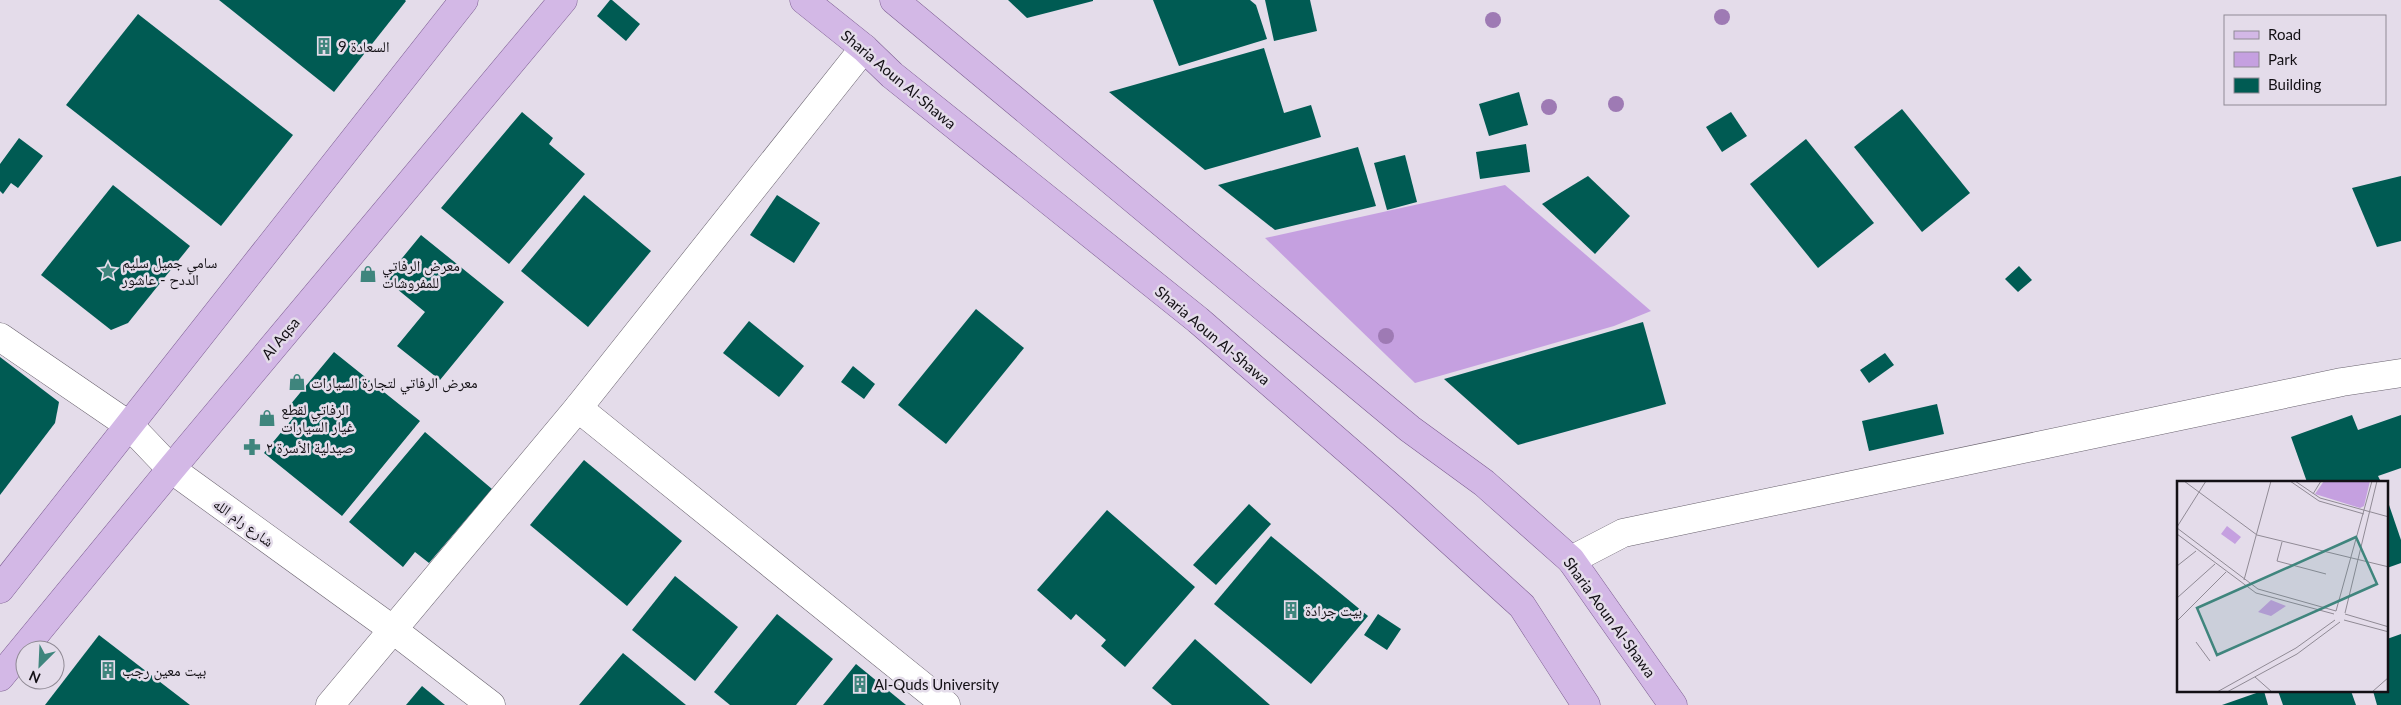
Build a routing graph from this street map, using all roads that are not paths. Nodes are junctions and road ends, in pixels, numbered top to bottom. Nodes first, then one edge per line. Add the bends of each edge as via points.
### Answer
1 (464, 0) edge
2 (563, 0) edge
3 (804, 0) edge
4 (894, 0) edge
5 (864, 48) junction
6 (0, 337) edge
7 (2401, 374) edge
8 (578, 408) junction
9 (130, 426) junction
10 (171, 468) junction
11 (1571, 560) junction
12 (0, 589) edge
13 (392, 629) junction
14 (0, 677) edge
15 (330, 705) edge
16 (491, 705) edge
17 (946, 705) edge
18 (1586, 705) edge
19 (1673, 705) edge

1 - 9 main road
2 - 10 main road, Al Aqsa
3 - 5 main road, Sharia Aoun Al-Shawa
4 - 11 main road, Sharia Aoun Al-Shawa via 1410,430 1484,483
5 - 8 street
5 - 18 main road, Sharia Aoun Al-Shawa via 892,75 1198,320 1466,555 1522,606
6 - 9 street, شارع رام الله
7 - 11 street via 2342,382 1623,534
8 - 13 street
8 - 17 street
9 - 10 street, شارع رام الله
9 - 12 main road
10 - 13 street, شارع رام الله
10 - 14 main road, Al Aqsa
11 - 19 main road, Sharia Aoun Al-Shawa
13 - 15 street
13 - 16 street, شارع رام الله

